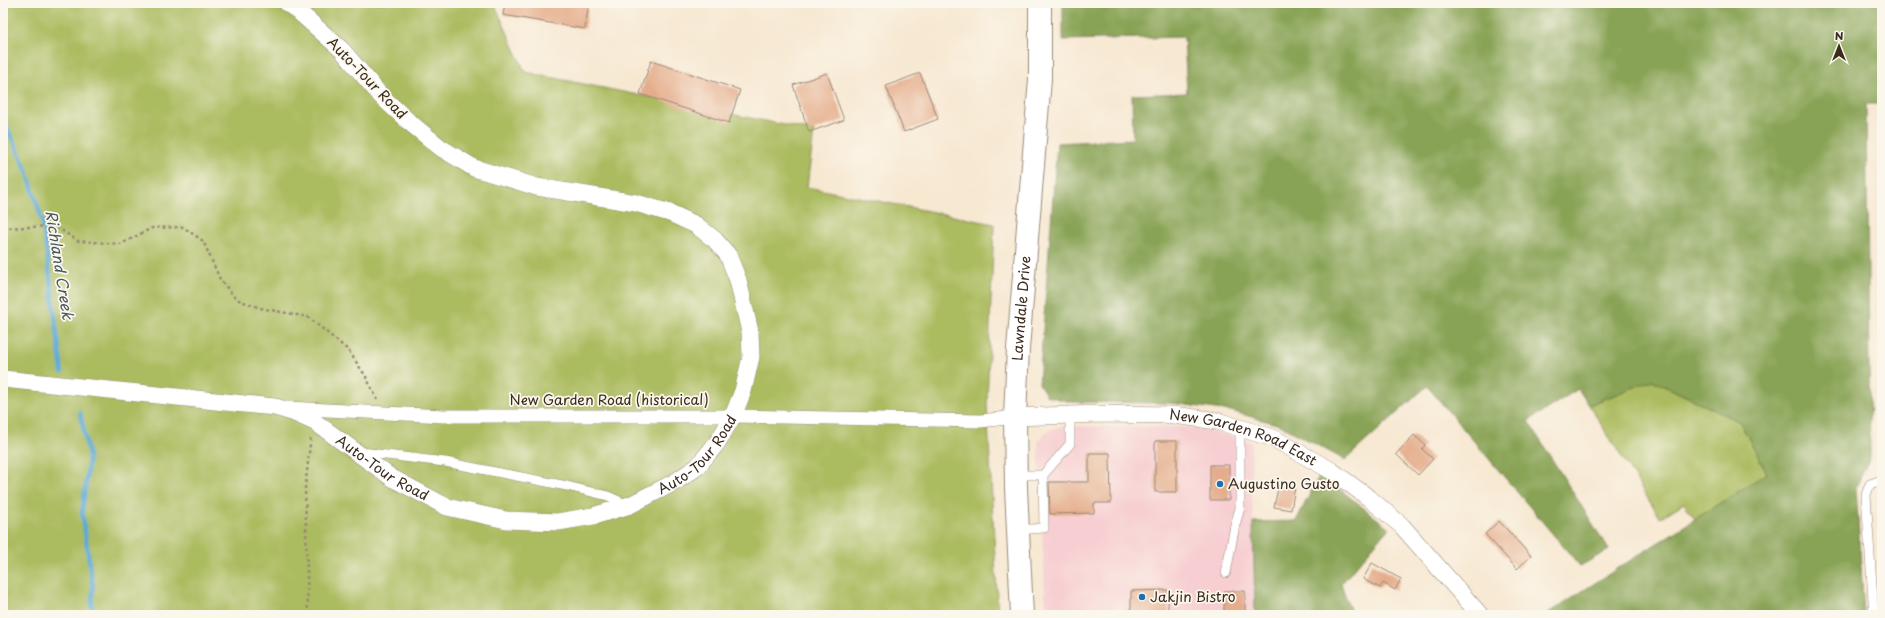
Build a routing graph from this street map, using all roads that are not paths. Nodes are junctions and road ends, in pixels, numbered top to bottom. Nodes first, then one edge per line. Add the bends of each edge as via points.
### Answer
1 (287, 3) edge
2 (1040, 3) edge
3 (3, 379) edge
4 (274, 407) junction
5 (1070, 415) junction
6 (733, 416) junction
7 (1015, 417) junction
8 (1240, 428) junction
9 (354, 451) junction
10 (1016, 474) junction
11 (1043, 475) junction
12 (1882, 480) edge
13 (630, 506) junction
14 (1018, 530) junction
15 (1226, 573) dead end
16 (1022, 615) edge
17 (1480, 615) edge
18 (1874, 615) edge

1 - 6 street, Auto-Tour Road via 342,50 381,96 408,121 441,148 474,168 537,187 636,203 670,213 696,225 715,240 728,255 738,280 750,332 751,357 747,379
2 - 7 main road, Lawndale Drive via 1040,79 1018,349
3 - 4 street, Auto-Tour Road
4 - 6 street, New Garden Road (historical) via 452,416
4 - 9 street, Auto-Tour Road via 315,422
5 - 7 street, New Garden Road East
5 - 8 street, New Garden Road East via 1174,416 1217,421
5 - 11 lane via 1070,444
6 - 7 street, New Garden Road (historical) via 980,421
6 - 13 street, Auto-Tour Road via 717,443 697,467
7 - 10 main road, Lawndale Drive
8 - 15 lane via 1240,508
8 - 17 street, New Garden Road East via 1273,438 1332,471 1369,498 1402,526
9 - 13 lane via 445,462 567,486 608,496
9 - 13 street, Auto-Tour Road via 392,478 447,507 506,520 558,522
10 - 11 lane
10 - 14 main road, Lawndale Drive
11 - 14 lane via 1044,528
12 - 18 lane via 1870,484 1866,495
14 - 16 main road, Lawndale Drive

